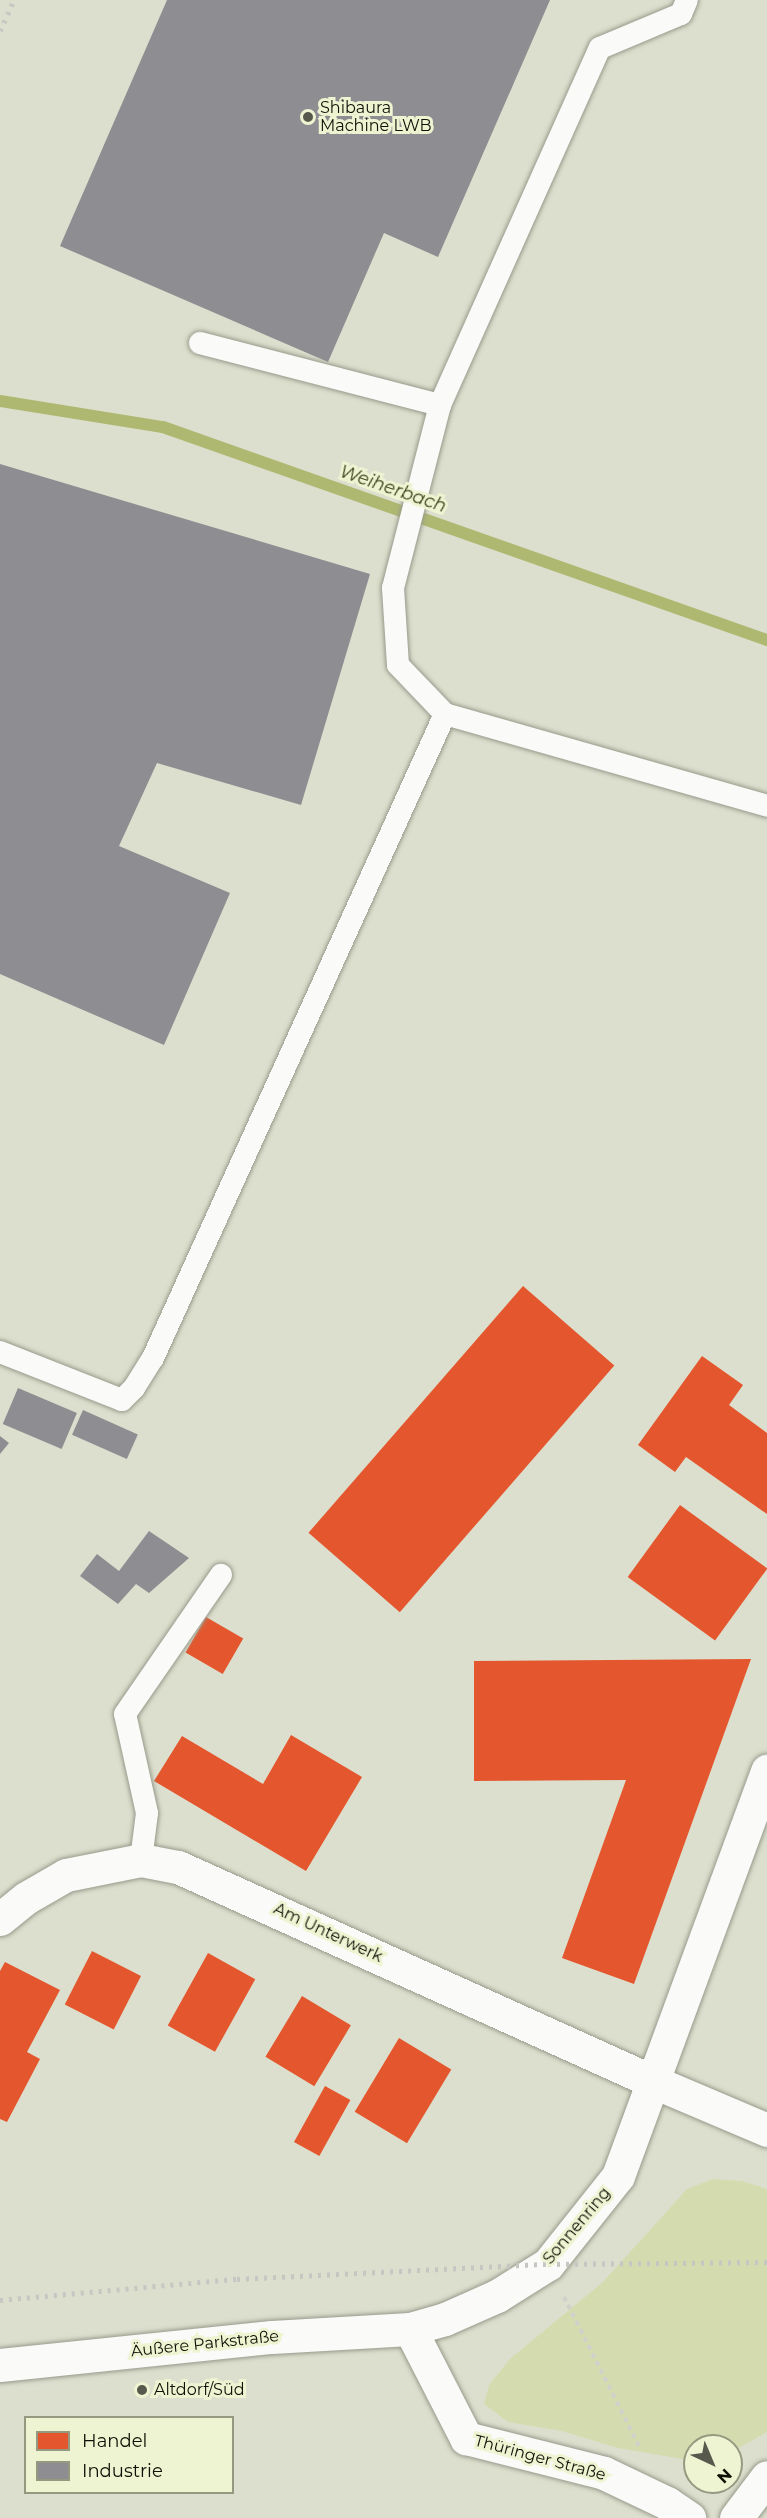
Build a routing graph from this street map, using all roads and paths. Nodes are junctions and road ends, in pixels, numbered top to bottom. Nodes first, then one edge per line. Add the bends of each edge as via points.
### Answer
1 (687, 0) edge
2 (200, 343) dead end
3 (440, 405) junction
4 (444, 714) junction
5 (767, 806) edge
6 (0, 1352) edge
7 (221, 1575) dead end
8 (767, 1771) edge
9 (141, 1860) junction
10 (0, 1919) edge
11 (654, 2082) junction
12 (767, 2130) edge
13 (548, 2264) junction
14 (410, 2329) junction
15 (0, 2365) edge
16 (641, 2451) dead end
17 (767, 2477) edge
18 (689, 2518) edge
19 (736, 2518) edge

1 - 3 lane via 681,14 600,48
2 - 3 lane
3 - 4 lane via 393,588 398,665
4 - 5 lane
4 - 6 lane via 153,1358 134,1388 122,1400
7 - 9 lane via 124,1714 147,1813
8 - 11 street, Sonnenring
9 - 10 street, Am Unterwerk via 66,1875 26,1898
9 - 11 street, Am Unterwerk via 178,1867 259,1901
11 - 12 street
11 - 13 street, Sonnenring via 618,2176
13 - 14 street, Sonnenring via 497,2296 445,2319
13 - 16 path
14 - 15 street, Äußere Parkstraße via 272,2337
14 - 18 street, Thüringer Straße via 466,2438 604,2473
17 - 19 street

